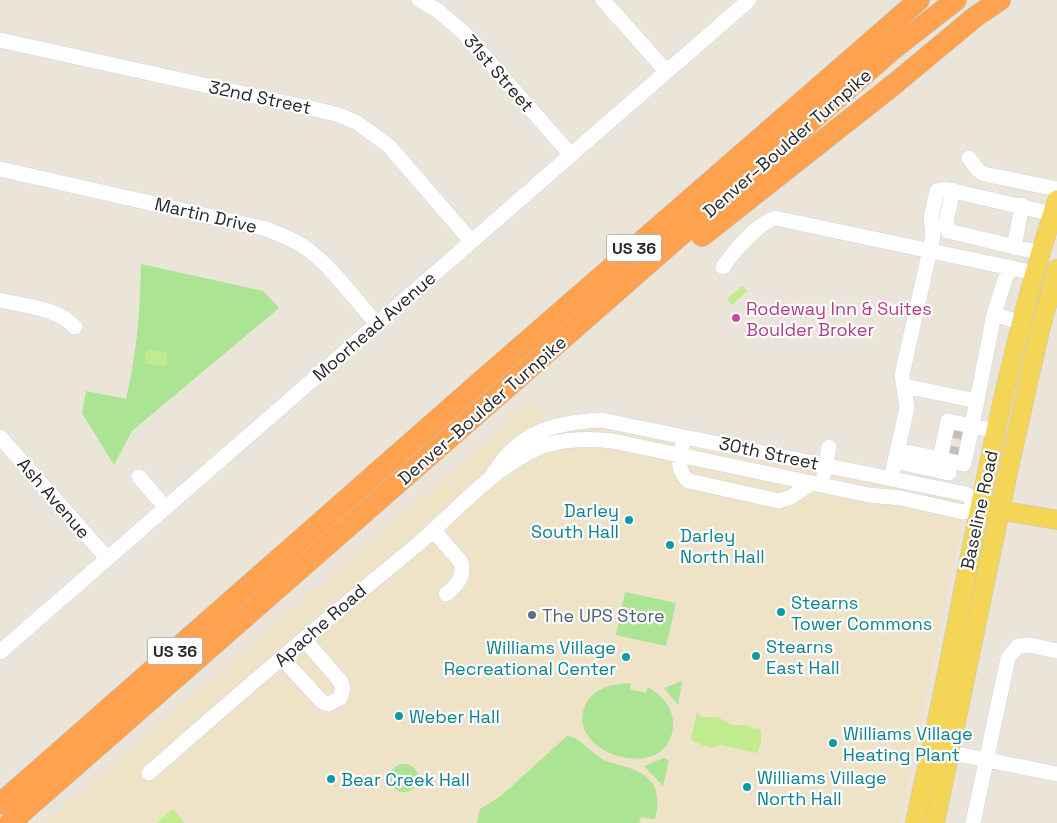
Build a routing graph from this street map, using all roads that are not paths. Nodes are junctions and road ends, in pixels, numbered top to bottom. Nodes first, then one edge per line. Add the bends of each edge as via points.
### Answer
1 (419, 0) edge
2 (603, 0) edge
3 (749, 0) edge
4 (904, 0) edge
5 (920, 0) edge
6 (956, 0) edge
7 (1000, 0) edge
8 (0, 40) edge
9 (666, 71) junction
10 (572, 155) junction
11 (969, 158) dead end
12 (0, 169) edge
13 (725, 169) junction
14 (988, 175) junction
15 (1057, 189) edge
16 (949, 190) junction
17 (983, 197) junction
18 (1022, 205) junction
19 (1055, 207) edge
20 (471, 242) junction
21 (932, 243) junction
22 (1014, 248) junction
23 (1041, 253) junction
24 (723, 267) dead end
25 (1009, 267) junction
26 (1057, 269) edge
27 (1034, 273) junction
28 (0, 300) edge
29 (1052, 304) edge
30 (994, 314) junction
31 (1021, 323) junction
32 (378, 326) junction
33 (75, 327) dead end
34 (904, 386) junction
35 (977, 401) junction
36 (484, 407) junction
37 (554, 426) joint
38 (972, 426) junction
39 (996, 431) junction
40 (687, 436) junction
41 (0, 437) edge
42 (560, 441) joint
43 (829, 447) dead end
44 (678, 455) junction
45 (896, 456) junction
46 (946, 464) junction
47 (826, 465) junction
48 (139, 476) dead end
49 (491, 477) junction
50 (891, 479) junction
51 (817, 484) junction
52 (944, 490) junction
53 (979, 506) junction
54 (166, 508) junction
55 (1000, 510) junction
56 (1057, 520) edge
57 (433, 530) junction
58 (107, 558) junction
59 (446, 594) dead end
60 (304, 639) junction
61 (3, 644) edge
62 (1057, 651) edge
63 (282, 658) junction
64 (931, 748) junction
65 (950, 753) junction
66 (986, 759) junction
67 (150, 773) dead end
68 (1057, 774) edge
69 (0, 804) edge
70 (10, 823) edge
71 (915, 823) edge
72 (936, 823) edge
73 (973, 823) edge

1 - 10 street, 31st Street via 438,10 463,32
2 - 9 street
3 - 9 street, Moorhead Avenue
4 - 13 highway
5 - 13 highway, Denver–Boulder Turnpike / US 36
6 - 36 highway, Denver–Boulder Turnpike / US 36 via 892,50
7 - 36 highway
8 - 20 street, 32nd Street via 336,114 356,122 389,146
9 - 10 street, Moorhead Avenue
10 - 20 street, Moorhead Avenue
11 - 14 street via 978,170
12 - 32 street, Martin Drive via 266,228 310,251
13 - 69 highway, Denver–Boulder Turnpike / US 36
14 - 15 street
14 - 17 street
16 - 17 street
16 - 21 street via 939,190 936,194 931,217
16 - 22 street via 948,231
17 - 18 street
18 - 19 street
18 - 22 street
19 - 23 main road, Baseline Road
20 - 32 street, Moorhead Avenue
21 - 22 street via 1003,251
21 - 24 street via 775,218 736,248
21 - 25 street
21 - 34 street via 902,376
22 - 23 street
23 - 27 main road, Baseline Road
25 - 27 street
25 - 30 street
26 - 29 main road, Baseline Road
27 - 31 main road, Baseline Road
28 - 33 street via 56,313
29 - 55 main road, Baseline Road
30 - 31 street
30 - 35 street
31 - 39 main road, Baseline Road
32 - 54 street, Moorhead Avenue via 275,410
34 - 35 street
34 - 45 street via 908,408
35 - 38 street
36 - 70 highway, Denver–Boulder Turnpike / US 36
37 - 40 street, 30th Street via 601,420
37 - 49 street, Apache Road via 520,442
38 - 39 street
38 - 46 street via 964,464
38 - 46 street via 948,421
39 - 53 main road, Baseline Road
40 - 44 street
40 - 47 street, 30th Street
41 - 58 street, Ash Avenue
42 - 44 street, 30th Street via 602,440
42 - 49 street, Apache Road via 533,450
43 - 47 street
44 - 51 street, 30th Street
44 - 51 street via 682,473 689,482 779,501
45 - 46 street
45 - 50 street
46 - 52 street
47 - 50 street, 30th Street
47 - 51 street
48 - 54 street
49 - 57 street, Apache Road
50 - 52 street, 30th Street
51 - 53 street, 30th Street via 962,512
52 - 53 street, 30th Street via 966,494
53 - 55 main road, 30th Street
53 - 64 main road, Baseline Road
54 - 58 street, Moorhead Avenue
55 - 56 main road, 30th Street
55 - 65 main road, Baseline Road
57 - 59 street via 463,568 458,584
57 - 60 street, Apache Road
58 - 61 street, Moorhead Avenue
60 - 63 street, Apache Road
60 - 63 street via 341,682 343,691 340,698 329,704 322,702
62 - 66 street via 1030,645 1018,646 1008,658
63 - 67 street, Apache Road
64 - 65 street
64 - 71 main road, Baseline Road
65 - 66 street
65 - 72 main road, Baseline Road
66 - 68 street
66 - 73 street

